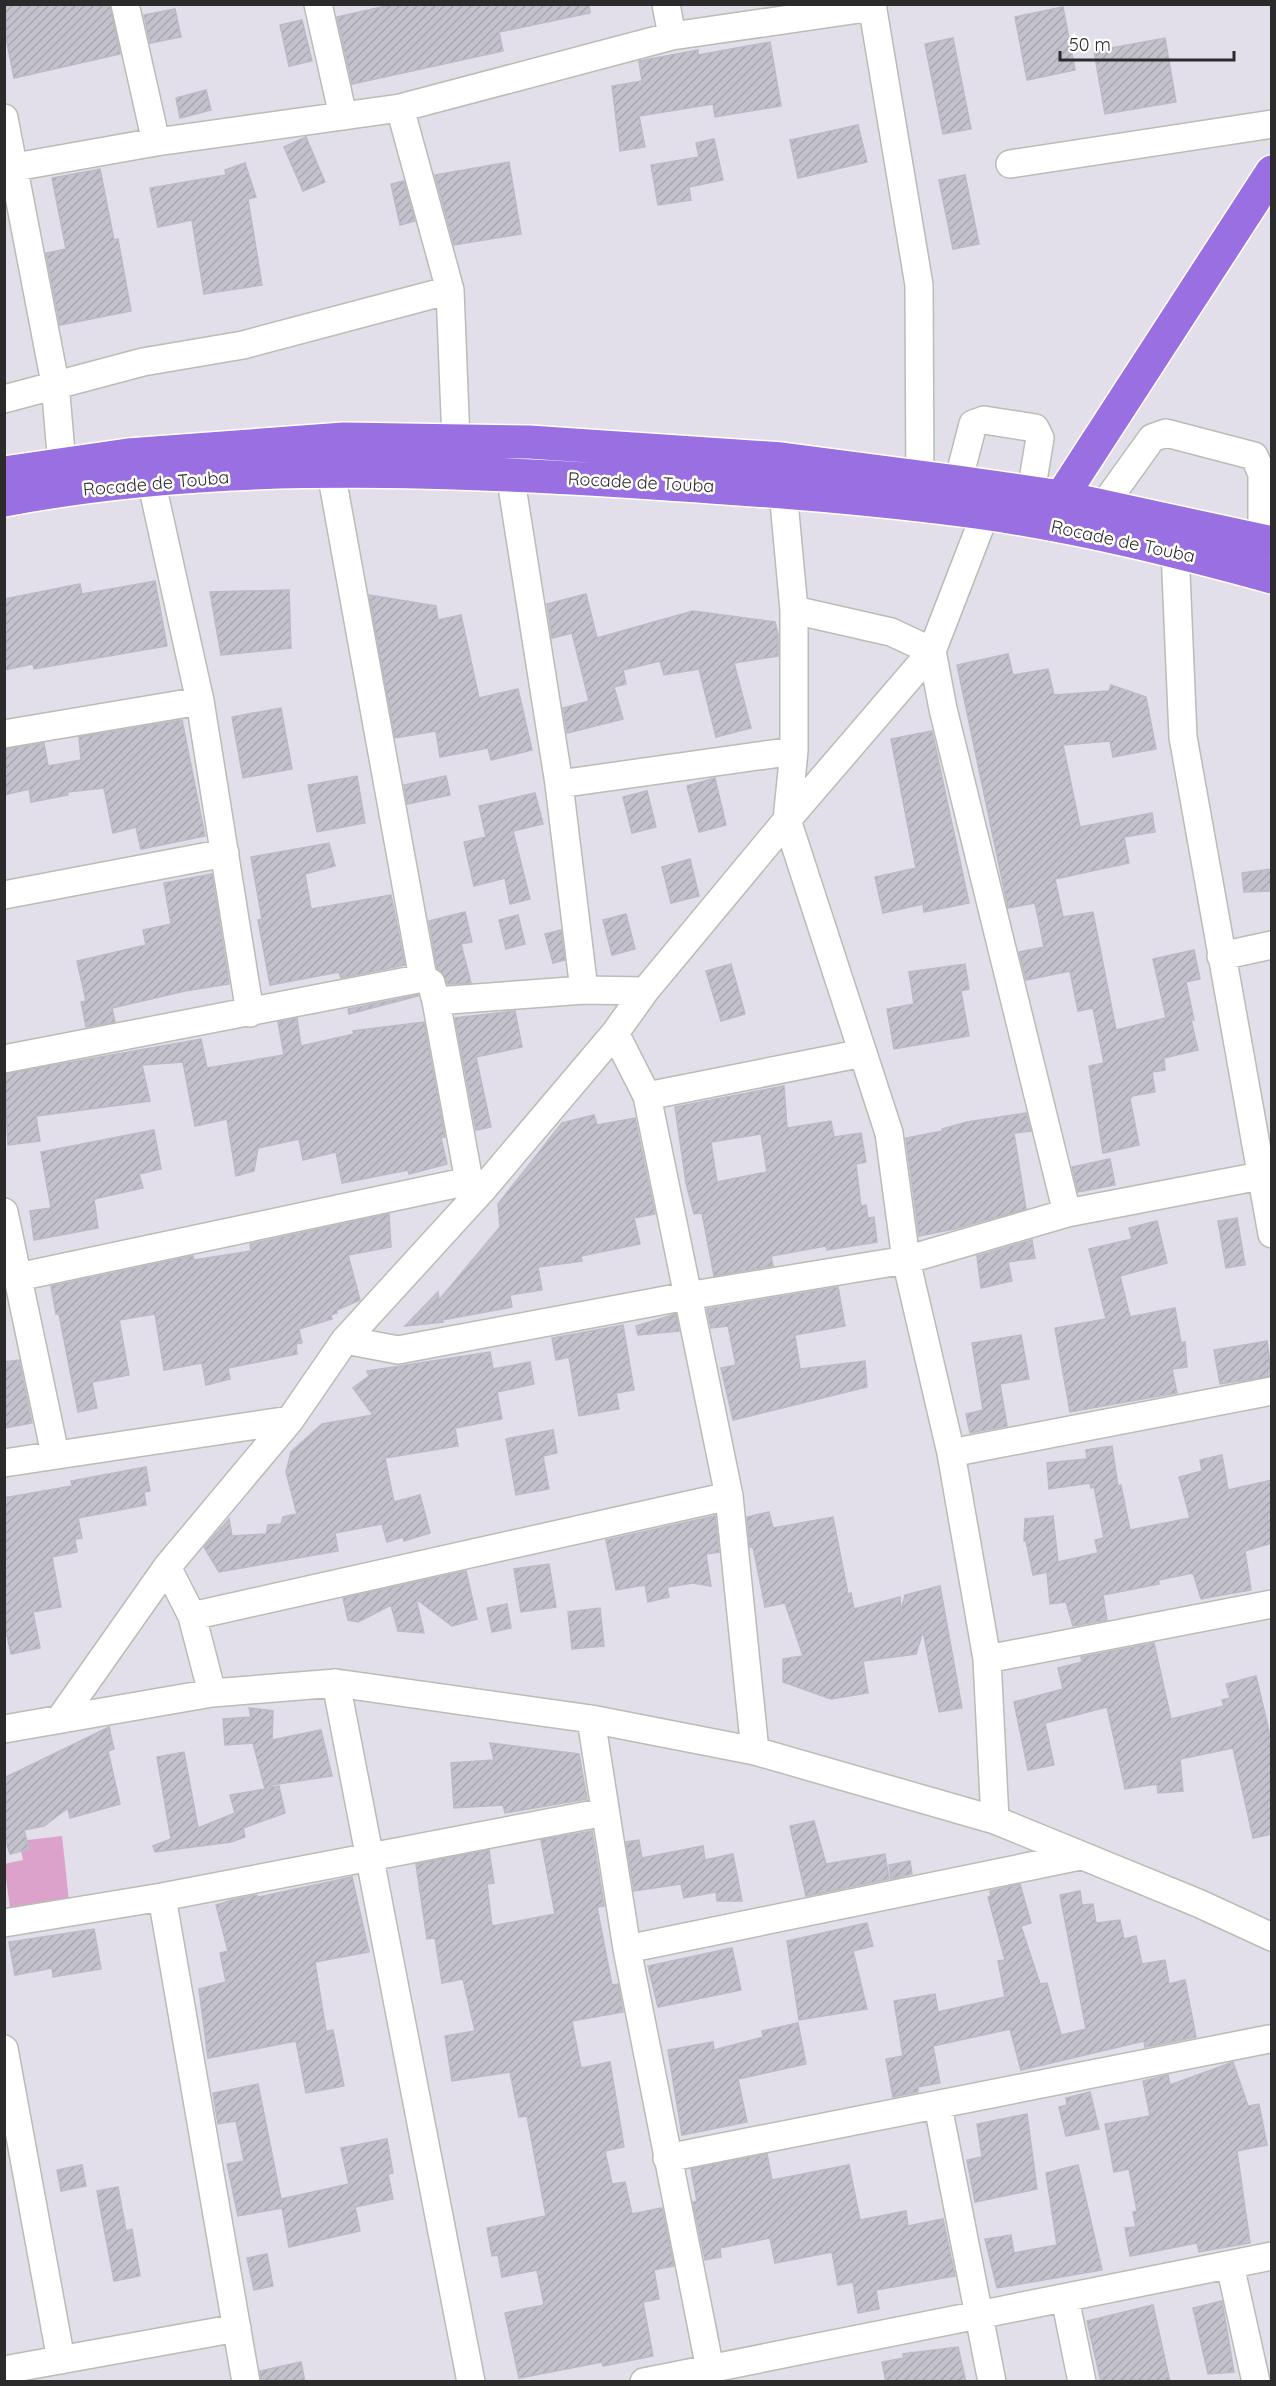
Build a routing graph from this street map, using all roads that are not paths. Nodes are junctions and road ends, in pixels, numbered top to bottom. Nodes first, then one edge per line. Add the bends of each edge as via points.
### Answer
1 (125, 4) edge
2 (318, 4) edge
3 (666, 4) edge
4 (872, 6) edge
5 (672, 36) junction
6 (400, 108) junction
7 (343, 116) junction
8 (4, 118) edge
9 (1272, 124) edge
10 (156, 142) junction
11 (1010, 164) dead end
12 (10, 168) edge
13 (1272, 172) edge
14 (450, 290) junction
15 (55, 383) junction
16 (4, 399) edge
17 (456, 441) junction
18 (62, 465) junction
19 (331, 472) junction
20 (4, 473) edge
21 (510, 474) junction
22 (151, 480) junction
23 (958, 482) junction
24 (783, 491) junction
25 (921, 491) junction
26 (1046, 495) junction
27 (4, 500) edge
28 (1102, 506) junction
29 (985, 514) junction
30 (1044, 525) junction
31 (1267, 541) edge
32 (1175, 550) junction
33 (1272, 577) edge
34 (794, 610) junction
35 (932, 651) junction
36 (200, 701) junction
37 (4, 734) edge
38 (794, 751) junction
39 (559, 784) junction
40 (787, 820) junction
41 (225, 853) junction
42 (4, 895) edge
43 (1272, 945) edge
44 (1221, 956) junction
45 (429, 989) junction
46 (584, 990) junction
47 (645, 991) junction
48 (250, 1013) junction
49 (615, 1033) junction
50 (863, 1053) junction
51 (4, 1059) edge
52 (647, 1096) junction
53 (1260, 1176) junction
54 (475, 1185) junction
55 (4, 1212) edge
56 (1066, 1213) junction
57 (1272, 1234) edge
58 (906, 1260) junction
59 (18, 1277) junction
60 (687, 1296) junction
61 (345, 1340) junction
62 (1272, 1391) edge
63 (290, 1420) junction
64 (951, 1453) junction
65 (55, 1454) junction
66 (4, 1463) edge
67 (729, 1496) junction
68 (167, 1568) junction
69 (1272, 1604) edge
70 (192, 1616) junction
71 (987, 1659) junction
72 (336, 1683) junction
73 (212, 1693) junction
74 (60, 1719) junction
75 (591, 1719) junction
76 (4, 1729) edge
77 (755, 1751) junction
78 (605, 1812) junction
79 (995, 1820) junction
80 (1080, 1856) junction
81 (372, 1857) junction
82 (162, 1897) junction
83 (4, 1923) edge
84 (1272, 1936) edge
85 (627, 1948) junction
86 (1271, 2039) edge
87 (4, 2049) edge
88 (938, 2106) junction
89 (12, 2144) edge
90 (667, 2158) junction
91 (1272, 2256) edge
92 (1230, 2265) junction
93 (1065, 2298) junction
94 (980, 2316) junction
95 (237, 2328) junction
96 (61, 2360) junction
97 (710, 2369) junction
98 (4, 2370) edge
99 (246, 2382) edge
100 (471, 2382) edge
101 (644, 2382) edge
102 (992, 2382) edge
103 (1082, 2382) edge
104 (1256, 2382) edge

1 - 10 street
2 - 7 street
3 - 5 street
4 - 5 street
4 - 25 street via 918,285
5 - 6 street
6 - 7 street
6 - 14 street
7 - 10 street
8 - 12 street
9 - 11 street
10 - 12 street
12 - 15 street
13 - 26 main road
14 - 15 street via 243,345 143,362
14 - 17 street
15 - 16 street
15 - 18 street
17 - 18 main road, Rocade de Touba via 344,439 128,455
17 - 25 main road, Rocade de Touba via 529,442 782,459
18 - 20 main road, Rocade de Touba
19 - 21 main road, Rocade de Touba
19 - 22 main road, Rocade de Touba
19 - 45 street
21 - 24 main road, Rocade de Touba
21 - 39 street
22 - 27 main road, Rocade de Touba
22 - 36 street
23 - 25 main road, Rocade de Touba
23 - 26 main road, Rocade de Touba
23 - 26 street via 974,424 984,420 1035,428 1040,438
24 - 25 main road, Rocade de Touba
24 - 34 street
25 - 29 main road, Rocade de Touba
26 - 28 main road, Rocade de Touba
26 - 30 main road
28 - 31 main road, Rocade de Touba
28 - 31 street via 1152,438 1166,433 1254,456 1262,474
29 - 30 main road, Rocade de Touba
29 - 35 street
30 - 32 main road, Rocade de Touba
32 - 33 main road, Rocade de Touba
32 - 44 street via 1183,737
34 - 35 street via 891,632
34 - 38 street
35 - 40 street
35 - 56 street
36 - 37 street
36 - 41 street
38 - 39 street
38 - 40 street
39 - 46 street
40 - 47 street
40 - 50 street
41 - 42 street
41 - 48 street
43 - 44 street
44 - 53 street
45 - 46 street
45 - 48 street
45 - 54 street
46 - 47 street
47 - 49 street
48 - 51 street
49 - 52 street
49 - 54 street
50 - 52 street
50 - 58 street via 889,1133
52 - 60 street
53 - 56 street
53 - 57 street
54 - 59 street
54 - 61 street
55 - 59 street
56 - 58 street
58 - 60 street
58 - 64 street
59 - 65 street
60 - 61 street via 398,1350
60 - 67 street
61 - 63 street
62 - 64 street
63 - 65 street
63 - 68 street
64 - 71 street
65 - 66 street
67 - 70 street
67 - 77 street
68 - 70 street
68 - 74 street
69 - 71 street
70 - 73 street
71 - 79 street
72 - 73 street
72 - 75 street
72 - 81 street
73 - 74 street
74 - 76 street
75 - 77 street
75 - 78 street
77 - 79 street
78 - 81 street
78 - 85 street
79 - 80 street
80 - 84 street
80 - 85 street
81 - 82 street
81 - 100 street
82 - 83 street
82 - 95 street
85 - 90 street
86 - 88 street
87 - 89 street
88 - 90 street
88 - 94 street
89 - 96 street
90 - 97 street
91 - 92 street
92 - 93 street
92 - 104 street
93 - 94 street
93 - 103 street
94 - 97 street
94 - 102 street
95 - 96 street
95 - 99 street
96 - 98 street
97 - 101 street

